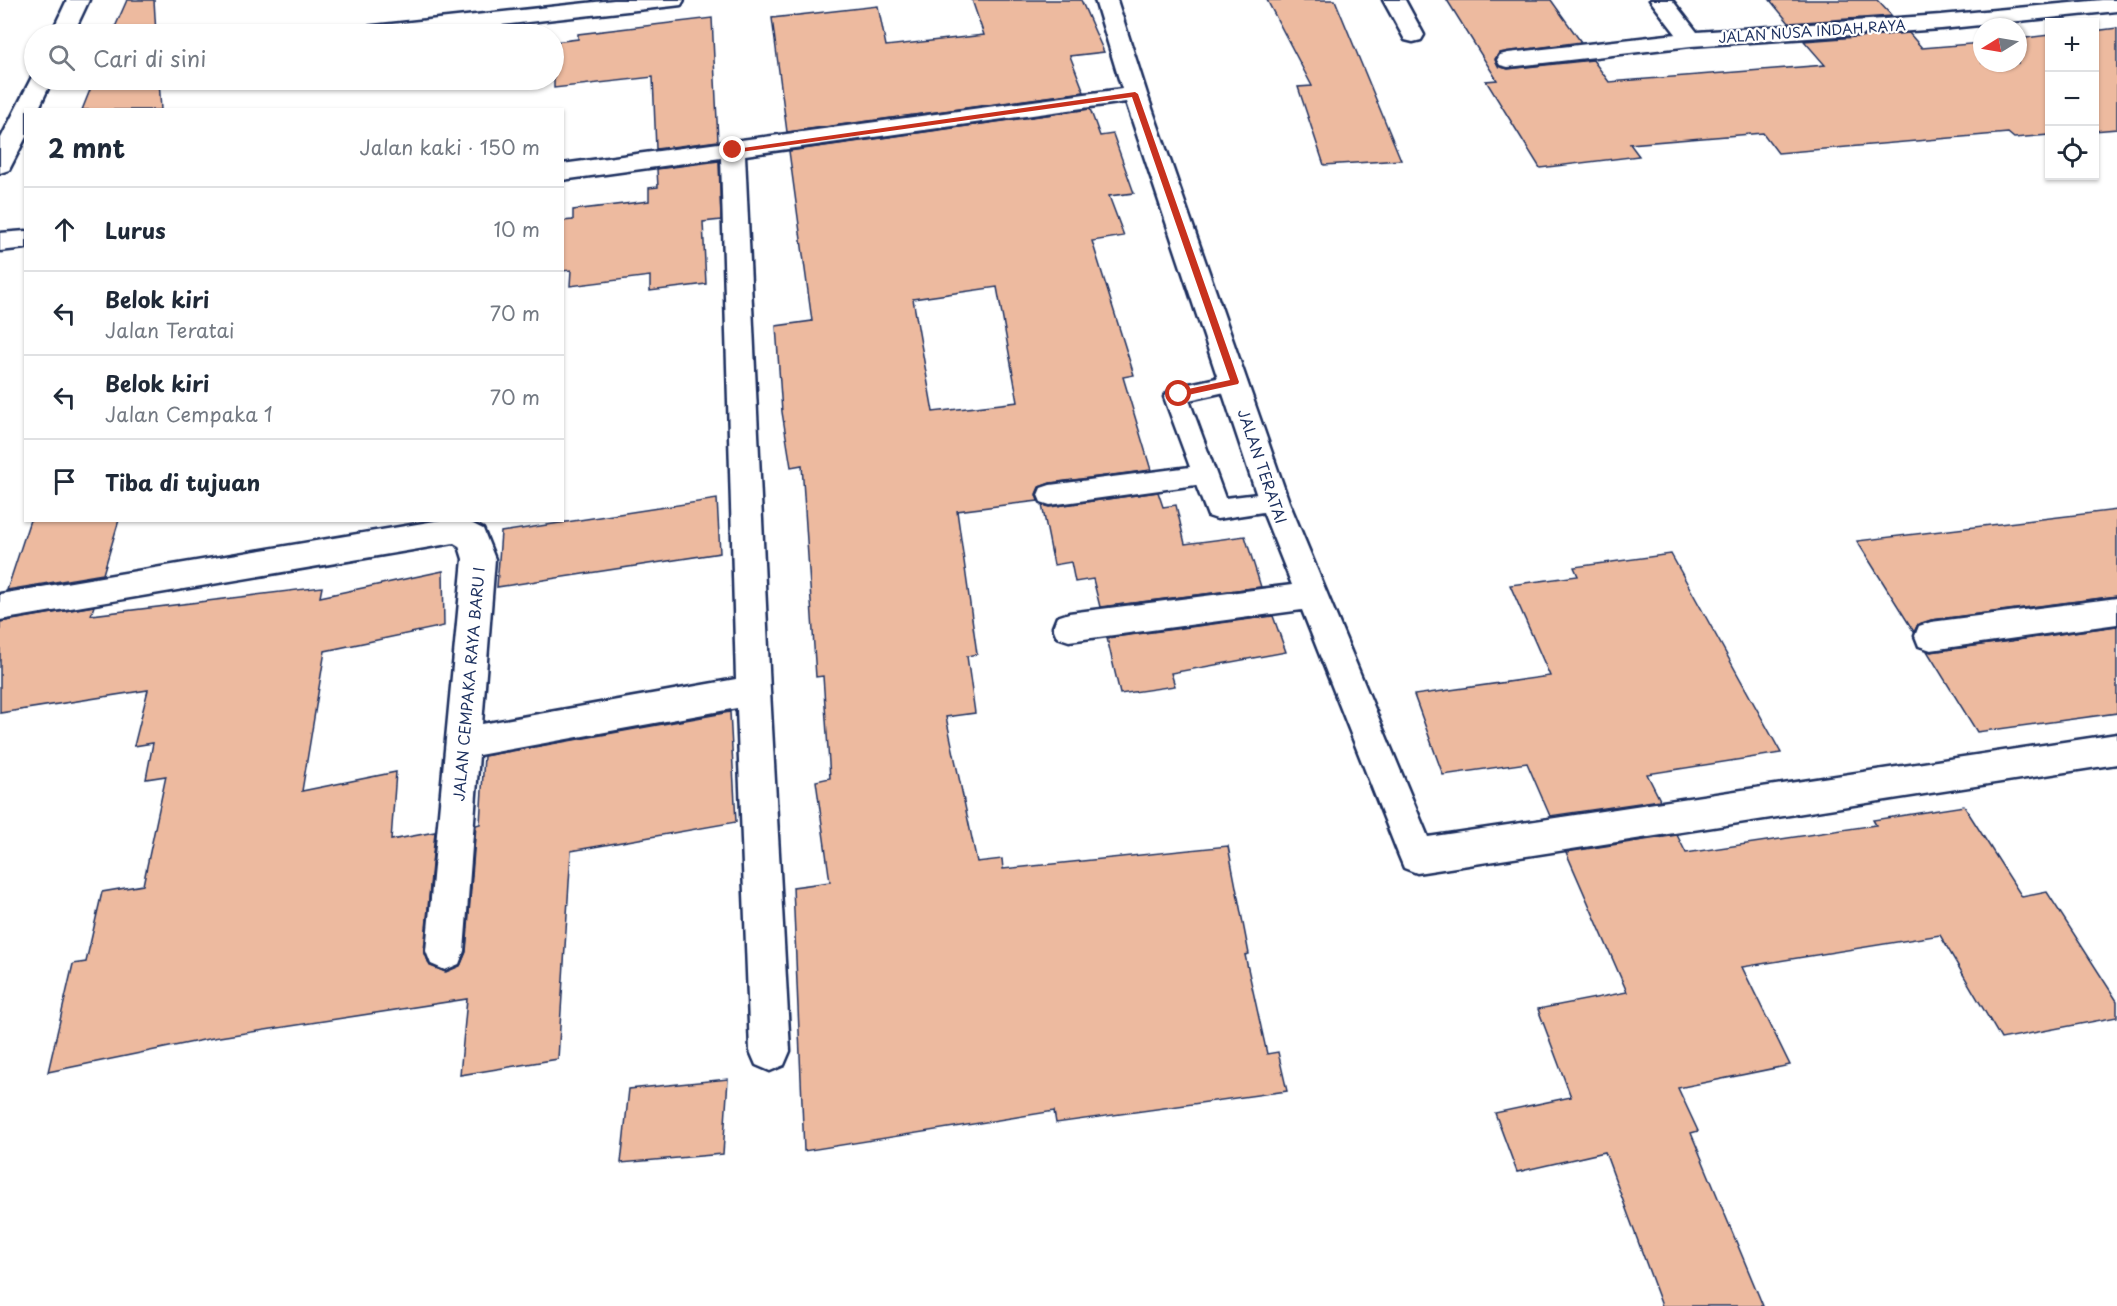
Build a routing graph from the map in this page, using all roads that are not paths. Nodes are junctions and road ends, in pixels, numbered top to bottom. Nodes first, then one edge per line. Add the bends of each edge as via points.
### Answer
1 (78, 0) edge
2 (673, 0) edge
3 (1106, 0) edge
4 (1394, 0) edge
5 (1661, 0) edge
6 (1919, 0) edge
7 (2117, 5) edge
8 (1941, 22) junction
9 (67, 24) edge
10 (455, 24) edge
11 (1413, 35) dead end
12 (1691, 39) junction
13 (1508, 60) dead end
14 (35, 90) edge
15 (1135, 94) junction
16 (27, 108) edge
17 (24, 114) edge
18 (733, 150) junction
19 (0, 165) edge
20 (564, 171) edge
21 (24, 239) edge
22 (0, 242) edge
23 (1235, 382) junction
24 (1204, 475) junction
25 (1050, 495) dead end
26 (1274, 502) junction
27 (1312, 596) junction
28 (0, 607) edge
29 (2117, 611) edge
30 (1069, 627) dead end
31 (1930, 636) dead end
32 (753, 691) junction
33 (462, 743) junction
34 (2117, 749) edge
35 (445, 951) dead end
36 (770, 1051) dead end

1 - 9 street
2 - 10 street
3 - 15 street, JALAN TERATAI
4 - 11 street
5 - 12 street
6 - 8 street
7 - 8 street, JALAN NUSA INDAH RAYA
8 - 12 street, JALAN NUSA INDAH RAYA
12 - 13 street, JALAN NUSA INDAH RAYA
14 - 16 street
15 - 18 street
15 - 23 street, JALAN TERATAI
17 - 19 street
18 - 20 street
18 - 32 street
21 - 22 street
23 - 24 lane via 1176,397
23 - 26 street, JALAN TERATAI
24 - 25 lane
24 - 26 lane via 1217,509
26 - 27 street, JALAN TERATAI
27 - 30 street
27 - 34 street, JALAN TERATAI via 1417,856
28 - 33 street, JALAN CEMPAKA RAYA BARU I via 457,530 472,538 479,559
29 - 31 street
32 - 33 street
32 - 36 street
33 - 35 street, JALAN CEMPAKA RAYA BARU I

